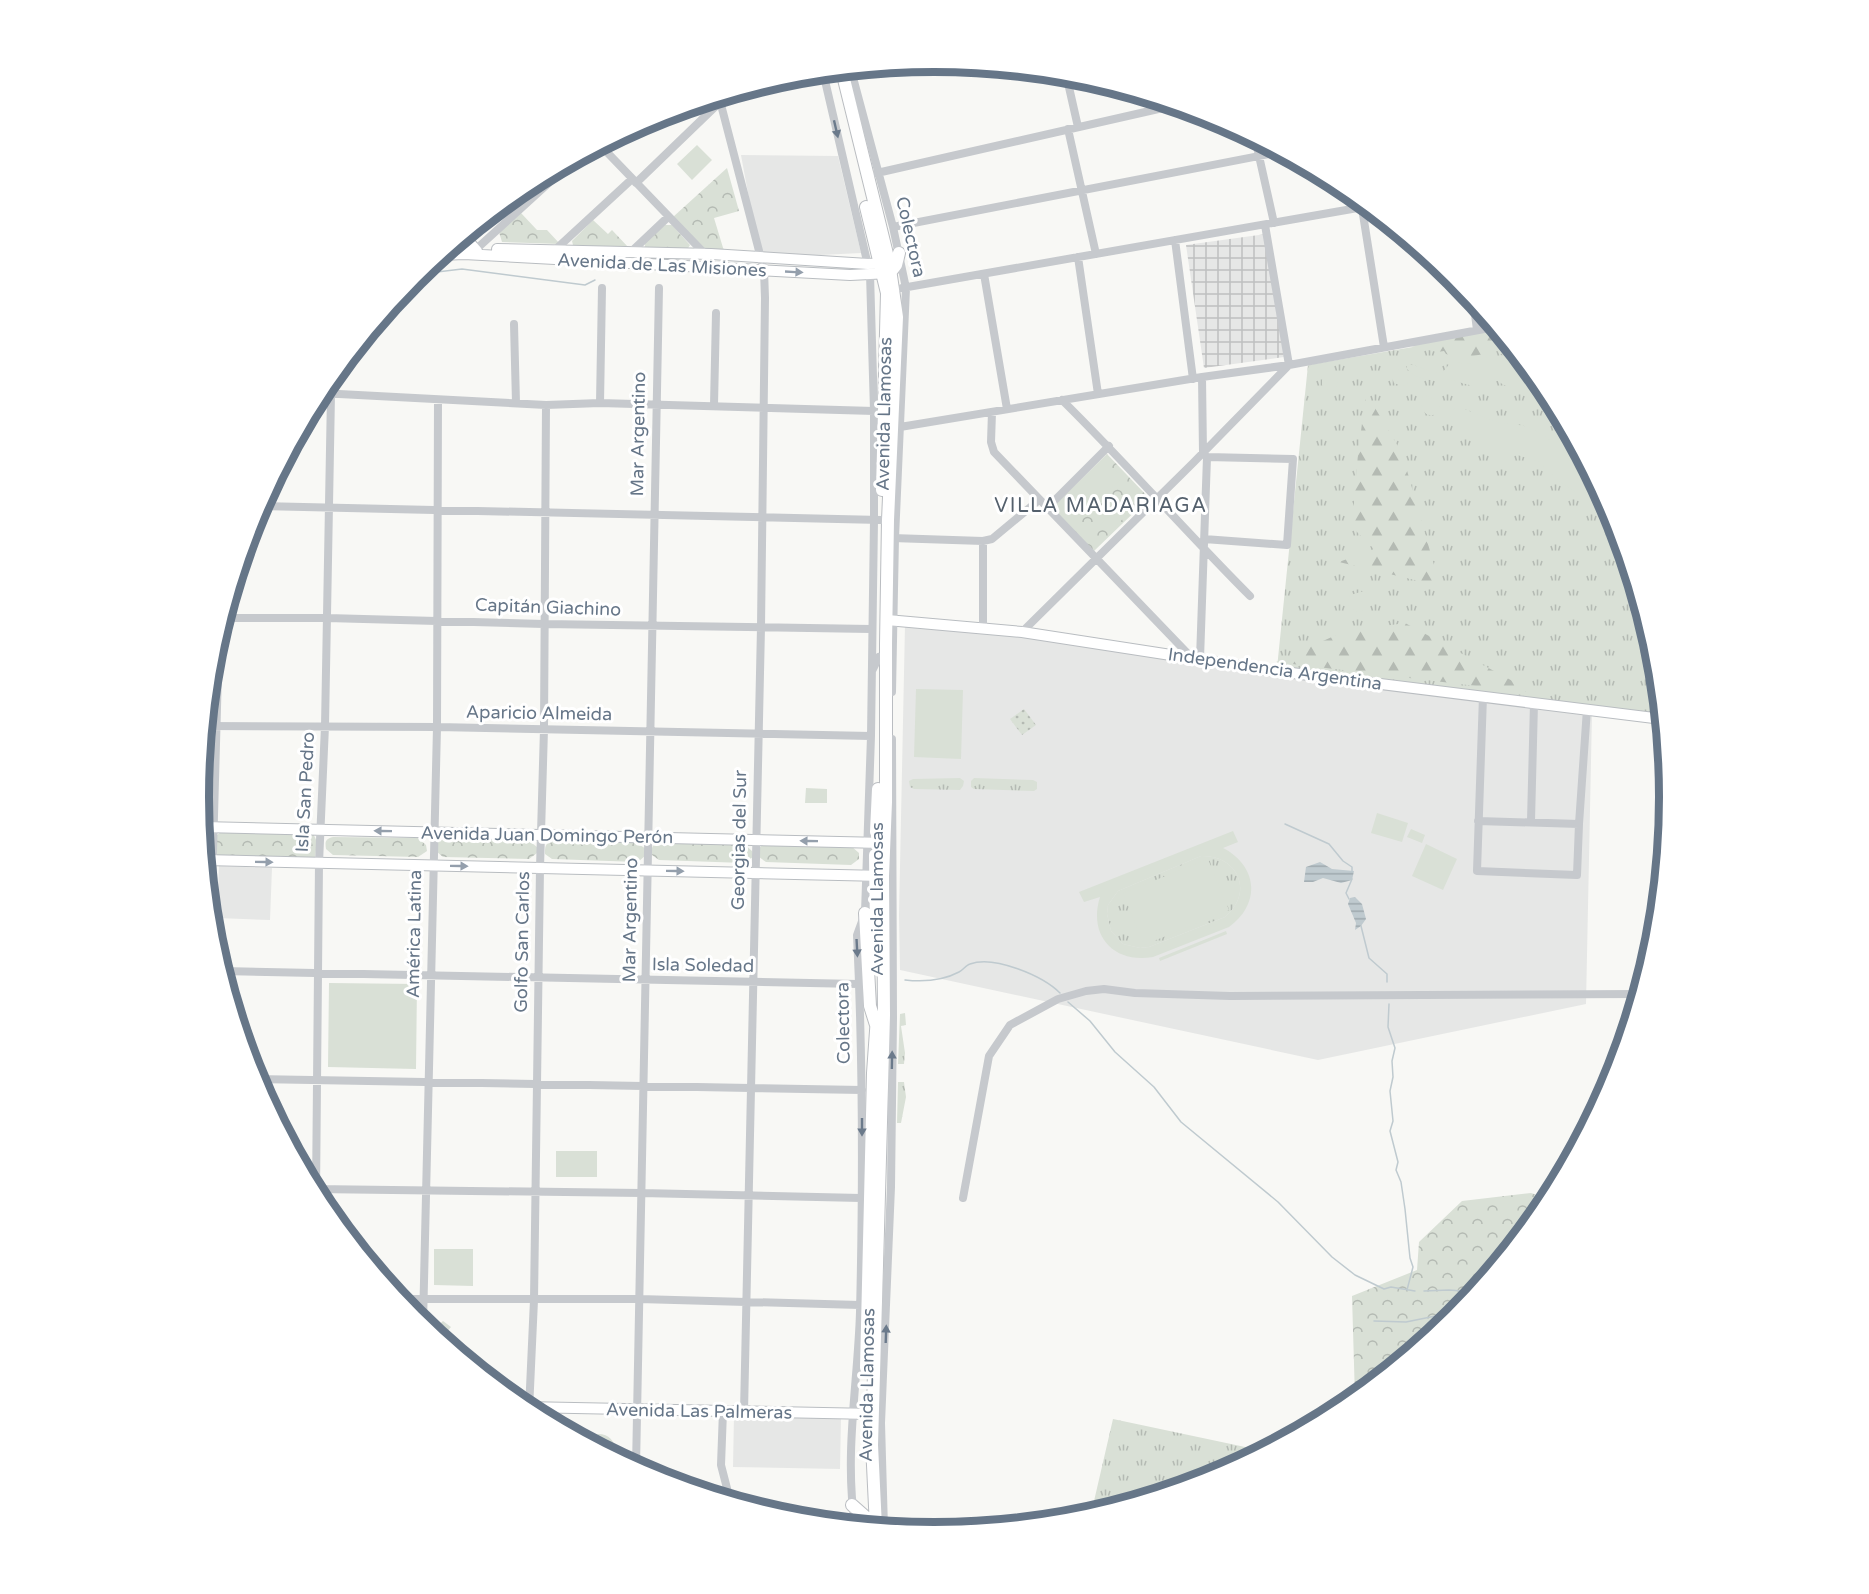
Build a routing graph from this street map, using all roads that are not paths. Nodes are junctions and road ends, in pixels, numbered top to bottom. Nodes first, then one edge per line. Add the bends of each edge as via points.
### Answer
1 (853, 77) edge
2 (843, 78) edge
3 (836, 79) edge
4 (825, 80) edge
5 (1068, 85) edge
6 (721, 104) edge
7 (712, 107) edge
8 (1162, 108) edge
9 (1078, 127) junction
10 (1068, 129) junction
11 (1257, 148) edge
12 (606, 151) edge
13 (1269, 154) edge
14 (1259, 156) junction
15 (877, 172) junction
16 (634, 181) junction
17 (1082, 190) junction
18 (535, 192) edge
19 (1357, 208) edge
20 (1366, 215) edge
21 (668, 217) junction
22 (1269, 224) junction
23 (893, 227) junction
24 (1175, 240) junction
25 (465, 250) edge
26 (555, 250) junction
27 (631, 252) junction
28 (899, 253) junction
29 (705, 254) junction
30 (1096, 254) junction
31 (1078, 257) junction
32 (760, 258) junction
33 (705, 266) junction
34 (880, 268) junction
35 (764, 270) junction
36 (984, 274) junction
37 (602, 288) dead end
38 (659, 288) dead end
39 (900, 289) junction
40 (716, 313) dead end
41 (1475, 314) edge
42 (514, 324) dead end
43 (1488, 328) edge
44 (1477, 330) junction
45 (1384, 348) junction
46 (1289, 365) junction
47 (1198, 378) junction
48 (331, 394) edge
49 (1098, 394) junction
50 (331, 396) edge
51 (438, 400) junction
52 (1062, 400) junction
53 (516, 403) junction
54 (600, 403) junction
55 (655, 404) junction
56 (546, 405) junction
57 (714, 405) junction
58 (763, 408) junction
59 (1007, 409) junction
60 (874, 411) junction
61 (992, 412) junction
62 (900, 427) junction
63 (1109, 446) junction
64 (1205, 455) junction
65 (1157, 498) junction
66 (1039, 500) junction
67 (271, 506) edge
68 (328, 506) junction
69 (1047, 508) junction
70 (438, 510) junction
71 (544, 512) junction
72 (653, 514) junction
73 (761, 517) junction
74 (878, 520) junction
75 (892, 538) junction
76 (1204, 539) junction
77 (983, 541) junction
78 (1204, 550) junction
79 (1096, 558) junction
80 (1250, 596) dead end
81 (232, 618) edge
82 (327, 618) junction
83 (891, 620) junction
84 (436, 621) junction
85 (544, 624) junction
86 (651, 626) junction
87 (761, 627) junction
88 (983, 628) junction
89 (871, 629) junction
90 (1022, 632) junction
91 (882, 656) junction
92 (1196, 659) junction
93 (872, 671) junction
94 (217, 695) edge
95 (1483, 696) junction
96 (1534, 702) junction
97 (891, 704) junction
98 (1587, 709) junction
99 (1655, 718) edge
100 (216, 726) junction
101 (325, 726) junction
102 (436, 727) junction
103 (544, 729) junction
104 (650, 732) junction
105 (757, 734) junction
106 (871, 736) junction
107 (881, 775) junction
108 (881, 791) junction
109 (1478, 821) junction
110 (1531, 821) junction
111 (1579, 824) junction
112 (210, 827) edge
113 (214, 827) junction
114 (320, 830) junction
115 (434, 832) junction
116 (542, 835) junction
117 (648, 837) junction
118 (755, 840) junction
119 (880, 842) junction
120 (211, 844) edge
121 (213, 860) edge
122 (319, 863) junction
123 (432, 866) junction
124 (540, 868) junction
125 (647, 871) junction
126 (755, 873) junction
127 (879, 876) junction
128 (865, 914) junction
129 (892, 946) junction
130 (883, 967) junction
131 (231, 971) edge
132 (318, 973) junction
133 (430, 975) junction
134 (539, 978) junction
135 (645, 981) junction
136 (753, 983) junction
137 (858, 984) junction
138 (1632, 994) edge
139 (876, 1027) junction
140 (267, 1079) edge
141 (317, 1081) junction
142 (428, 1083) junction
143 (536, 1084) junction
144 (644, 1086) junction
145 (752, 1087) junction
146 (862, 1090) junction
147 (315, 1173) edge
148 (326, 1190) edge
149 (425, 1191) junction
150 (534, 1192) junction
151 (641, 1193) junction
152 (749, 1195) junction
153 (861, 1198) junction
154 (963, 1198) dead end
155 (412, 1299) edge
156 (422, 1299) junction
157 (639, 1299) junction
158 (534, 1300) junction
159 (747, 1302) junction
160 (860, 1305) junction
161 (422, 1310) edge
162 (869, 1392) junction
163 (529, 1398) edge
164 (545, 1408) edge
165 (637, 1409) junction
166 (723, 1411) junction
167 (744, 1412) junction
168 (868, 1414) junction
169 (881, 1434) junction
170 (872, 1446) junction
171 (636, 1457) edge
172 (728, 1492) edge
173 (852, 1505) junction
174 (854, 1517) edge
175 (866, 1518) edge
176 (872, 1519) edge
177 (872, 1519) edge
178 (884, 1520) edge

1 - 15 street, Colectora
2 - 34 highway, Avenida Llamosas
3 - 34 highway
4 -> 34 street
5 - 9 street
6 - 32 street, Georgias del Sur
7 - 16 street
8 - 9 street
9 - 10 street
10 - 15 street
10 - 17 street
11 - 14 street
12 - 16 street
13 - 14 street
14 - 17 street
14 - 22 street
15 - 23 street, Colectora
16 - 21 street
16 - 26 street
17 - 23 street
17 - 30 street
18 - 25 street
19 - 22 street
20 - 45 street
21 - 27 street
21 - 29 street
22 - 24 street
22 - 46 street
23 - 28 street, Colectora
24 - 30 street
24 - 47 street
25 - 26 main road, Avenida de Las Misiones
25 - 33 main road, Avenida de Las Misiones
26 - 27 main road, Avenida de Las Misiones
27 - 29 main road, Avenida de Las Misiones
28 - 34 highway via 896,266
28 - 39 street, Colectora
29 - 32 main road, Avenida de Las Misiones
29 - 33 street
30 - 31 street
31 - 36 street
31 - 49 street
32 - 34 main road, Avenida de Las Misiones
32 - 35 street, Georgias del Sur
33 - 35 main road, Avenida de Las Misiones
35 -> 34 main road, Avenida de Las Misiones
34 - 39 highway, Avenida Llamosas
34 - 60 street
34 - 74 highway, Avenida Llamosas via 887,292
35 - 58 street, Georgias del Sur
36 - 39 street
36 - 59 street
37 - 54 street
38 - 55 street, Mar Argentino
39 - 62 street, Colectora
39 - 75 highway, Avenida Llamosas
40 - 57 street
41 - 44 street
42 - 53 street
43 - 44 street
44 - 45 street
45 - 46 street
46 - 47 street
46 - 64 street
47 - 49 street
47 - 64 street
48 - 51 street
49 - 52 street
50 - 68 street, Isla San Pedro
51 - 53 street
51 - 70 street, América Latina
52 - 59 street
52 - 63 street
53 - 56 street
54 - 55 street
54 - 56 street
55 - 57 street
55 - 72 street, Mar Argentino
56 - 71 street, Golfo San Carlos
57 - 58 street
58 - 60 street
58 - 73 street, Georgias del Sur
59 - 61 street
60 - 74 street
61 - 62 street
61 - 66 street via 994,452
62 - 75 street, Colectora
63 - 65 street
63 - 69 street
64 - 65 street
64 - 76 street
64 - 76 street via 1293,459 1287,545
65 - 78 street
65 - 79 street
66 - 69 street
66 - 77 street via 992,539
67 - 68 street
68 - 70 street
68 - 82 street, Isla San Pedro
69 - 79 street
70 - 71 street
70 - 84 street, América Latina
71 - 72 street
71 - 85 street, Golfo San Carlos
72 - 73 street
72 - 86 street, Mar Argentino
73 - 74 street
73 - 87 street, Georgias del Sur
74 - 89 street
74 - 91 highway, Avenida Llamosas
75 - 77 street
75 - 83 highway, Avenida Llamosas
76 - 78 street
77 - 88 street
78 - 80 street
78 - 92 street
79 - 90 street
79 - 92 street
81 - 82 street, Capitán Giachino
82 - 84 street, Capitán Giachino
82 - 101 street, Isla San Pedro
83 - 88 main road, Independencia Argentina
83 - 91 highway, Avenida Llamosas
83 - 97 street
84 - 85 street, Capitán Giachino
84 - 102 street, América Latina
85 - 86 street, Capitán Giachino
85 - 103 street, Golfo San Carlos
86 - 87 street, Capitán Giachino
86 - 104 street, Mar Argentino
87 - 89 street, Capitán Giachino
87 - 105 street, Georgias del Sur
88 - 90 main road, Independencia Argentina
89 - 93 street
90 - 92 main road, Independencia Argentina
91 - 93 street
91 - 97 street via 888,662
91 - 107 highway, Avenida Llamosas
92 - 95 main road, Independencia Argentina
93 - 106 street
94 - 100 street
95 - 96 main road, Independencia Argentina
95 - 109 street
96 - 98 main road, Independencia Argentina
96 - 110 street
97 - 107 street
98 - 99 main road, Independencia Argentina
98 - 111 street
100 - 101 street, Aparicio Almeida
100 - 113 street
101 - 102 street, Aparicio Almeida
101 - 114 street, Isla San Pedro
102 - 103 street, Aparicio Almeida
102 - 115 street, América Latina
103 - 104 street, Aparicio Almeida
103 - 116 street, Golfo San Carlos
104 - 105 street, Aparicio Almeida
104 - 117 street, Mar Argentino
105 - 106 street, Aparicio Almeida
105 - 118 street, Georgias del Sur
106 - 107 street
107 - 108 highway, Avenida Llamosas
108 - 119 highway, Avenida Llamosas
108 - 119 street, Colectora
109 - 110 street
109 - 111 street via 1477,871 1577,875
110 - 111 street
112 - 113 main road, Avenida Juan Domingo Perón
113 - 114 main road, Avenida Juan Domingo Perón
113 - 120 street
115 -> 114 main road, Avenida Juan Domingo Perón
114 - 122 street, Isla San Pedro
115 - 116 main road, Avenida Juan Domingo Perón
115 - 123 street, América Latina
116 - 117 main road, Avenida Juan Domingo Perón
116 - 124 street, Golfo San Carlos
117 - 118 main road, Avenida Juan Domingo Perón
117 - 125 street, Mar Argentino
119 -> 118 main road, Avenida Juan Domingo Perón
118 - 126 street, Georgias del Sur
119 - 127 highway, Avenida Llamosas
119 - 127 street, Colectora
121 -> 122 main road, Avenida Juan Domingo Perón
122 - 123 main road, Avenida Juan Domingo Perón
122 - 132 street, Isla San Pedro
123 -> 124 main road, Avenida Juan Domingo Perón
123 - 133 street, América Latina
124 - 125 main road, Avenida Juan Domingo Perón
124 - 134 street, Golfo San Carlos
125 -> 126 main road, Avenida Juan Domingo Perón
125 - 135 street, Mar Argentino
126 - 127 main road, Avenida Juan Domingo Perón
126 - 136 street, Georgias del Sur
127 - 128 street, Colectora
127 - 129 street, Colectora
127 - 130 highway, Avenida Llamosas
127 - 139 highway, Avenida Llamosas
128 -> 137 street, Colectora via 857,934
128 - 139 highway via 870,1006
129 - 130 highway
162 -> 129 street, Colectora via 891,1187
130 - 162 highway, Avenida Llamosas
131 - 132 street, Isla Soledad
132 - 133 street, Isla Soledad
132 - 141 street, Isla San Pedro
133 - 134 street, Isla Soledad
133 - 142 street, América Latina
134 - 135 street, Isla Soledad
134 - 143 street, Golfo San Carlos
135 - 136 street, Isla Soledad
135 - 144 street, Mar Argentino
136 - 137 street, Isla Soledad
136 - 145 street, Georgias del Sur
137 - 146 street, Colectora
138 - 154 street via 1230,996 1104,989 1077,993 1010,1025 989,1056
139 - 162 highway, Avenida Llamosas
140 - 141 street
141 - 142 street
141 - 147 street, Isla San Pedro
142 - 143 street
142 - 149 street, América Latina
143 - 144 street
143 - 150 street, Golfo San Carlos
144 - 145 street
144 - 151 street, Mar Argentino
145 - 146 street
145 - 152 street, Georgias del Sur
146 -> 153 street, Colectora
148 - 149 street
149 - 150 street
149 - 156 street, América Latina
150 - 151 street
150 - 158 street, Golfo San Carlos
151 - 152 street
151 - 157 street, Mar Argentino
152 - 153 street
152 - 159 street, Georgias del Sur
153 - 160 street, Colectora
155 - 156 street
156 - 158 street
156 - 161 street, América Latina
157 - 158 street
157 - 159 street
157 - 165 street, Mar Argentino
158 - 163 street, Golfo San Carlos
159 - 160 street
159 - 167 street, Georgias del Sur
160 - 162 street, Colectora
162 - 168 highway, Avenida Llamosas
162 - 168 street, Colectora
164 - 165 main road, Avenida Las Palmeras
165 - 166 main road, Avenida Las Palmeras
165 - 171 street, Mar Argentino
166 - 167 main road, Avenida Las Palmeras
166 - 172 street via 720,1465
167 - 168 main road, Avenida Las Palmeras
168 - 169 street, Colectora
168 - 170 highway, Avenida Llamosas
168 - 173 street, Colectora via 851,1470
168 - 176 highway, Avenida Llamosas
169 - 170 street
169 - 178 street, Colectora
170 - 177 highway, Avenida Llamosas
173 - 174 street, Colectora
173 - 175 highway

